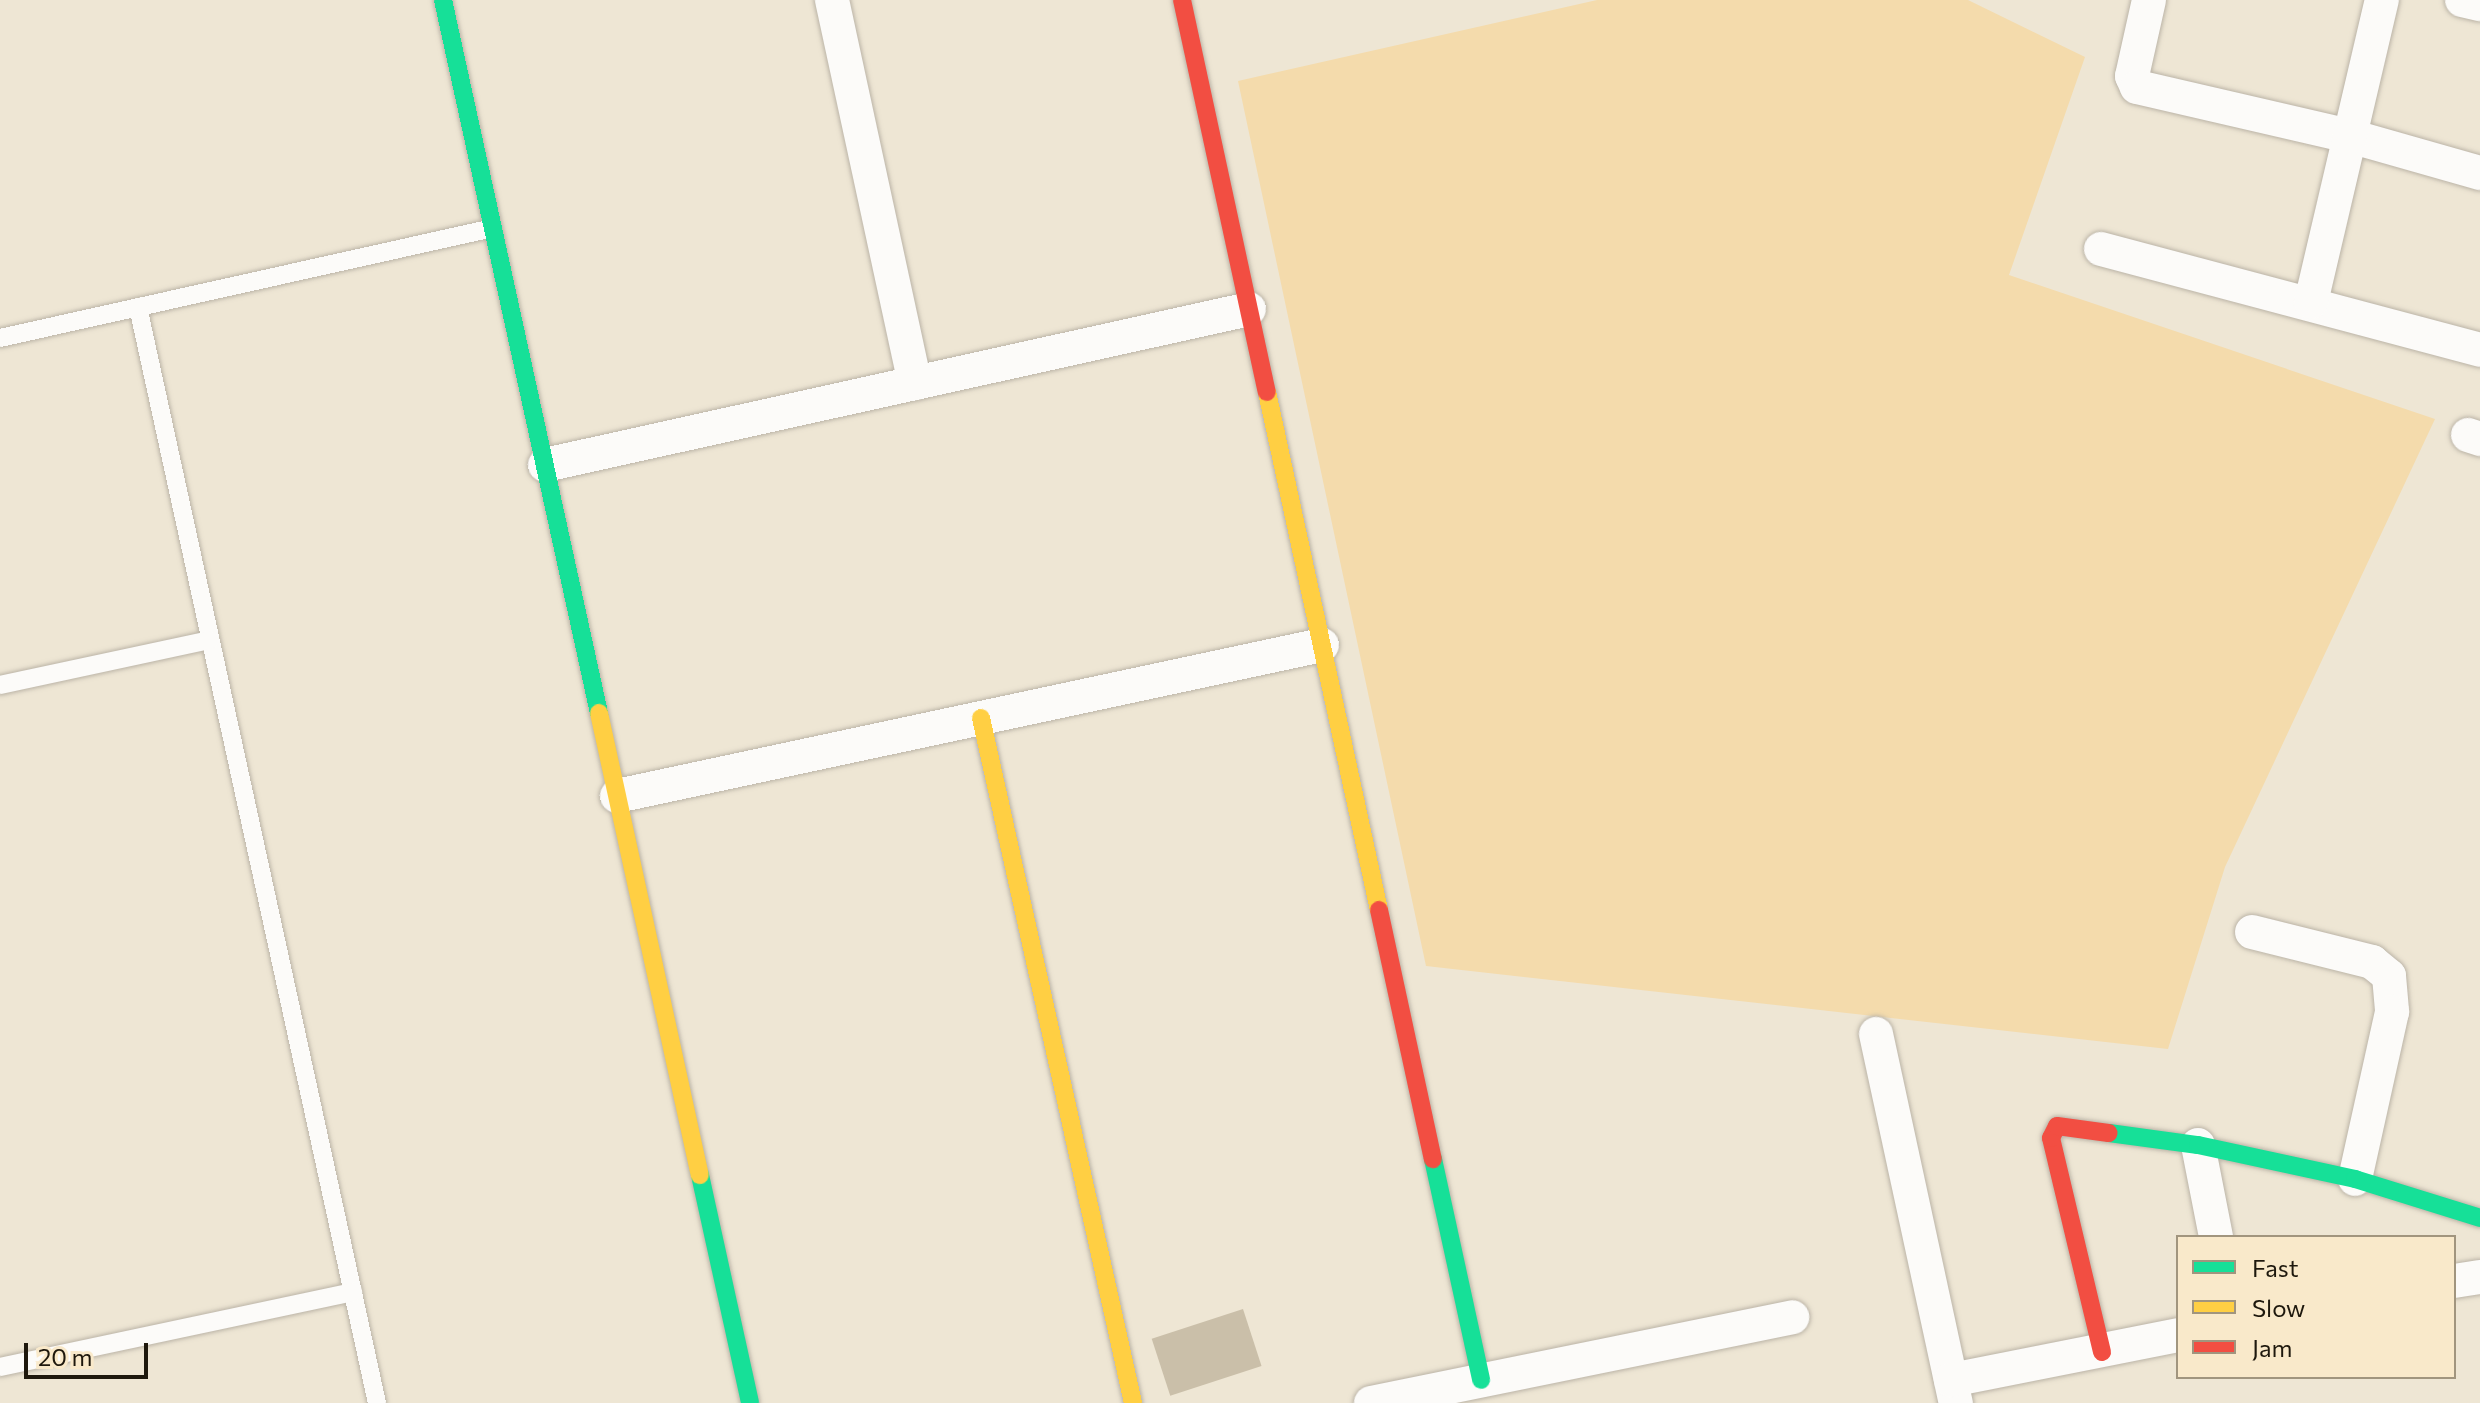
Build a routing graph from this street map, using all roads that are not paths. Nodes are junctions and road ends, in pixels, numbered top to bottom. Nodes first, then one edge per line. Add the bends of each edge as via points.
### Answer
1 (443, 0) edge
2 (832, 0) edge
3 (1182, 0) edge
4 (2149, 0) edge
5 (2382, 0) edge
6 (2462, 0) edge
7 (2480, 4) edge
8 (2350, 136) junction
9 (2480, 173) edge
10 (493, 228) junction
11 (2101, 249) dead end
12 (2311, 302) junction
13 (138, 307) junction
14 (1249, 309) junction
15 (0, 338) edge
16 (2480, 350) edge
17 (915, 383) junction
18 (545, 465) junction
19 (210, 640) junction
20 (1322, 645) junction
21 (0, 685) edge
22 (981, 718) junction
23 (617, 796) junction
24 (2252, 932) dead end
25 (1876, 1034) dead end
26 (2198, 1145) junction
27 (2355, 1179) junction
28 (2480, 1218) edge
29 (2216, 1235) edge
30 (2480, 1277) edge
31 (2456, 1281) edge
32 (353, 1292) junction
33 (1792, 1317) dead end
34 (2176, 1335) edge
35 (2102, 1352) junction
36 (0, 1367) edge
37 (1481, 1380) junction
38 (1953, 1392) edge
39 (377, 1403) edge
40 (750, 1403) edge
41 (1133, 1403) edge
42 (1371, 1403) edge

1 - 10 street
2 - 17 street
3 - 14 street
4 - 8 street via 2132,76 2137,87
5 - 8 street
6 - 7 street
8 - 9 street
8 - 12 street
10 - 13 lane
10 - 18 street
11 - 12 street
12 - 16 street
13 - 15 lane
13 - 19 lane
14 - 17 street
14 - 20 street
17 - 18 street
18 - 23 street
19 - 21 lane
19 - 32 lane
20 - 22 street
20 - 37 street
22 - 23 street
22 - 41 street
23 - 40 street
24 - 27 street via 2372,962 2389,976 2392,1012
25 - 38 street
26 - 27 street
26 - 29 street
26 - 35 street via 2057,1126 2051,1138
27 - 28 street
30 - 31 street
32 - 36 lane
32 - 39 lane
33 - 37 street
34 - 35 street
35 - 38 street
37 - 42 street

